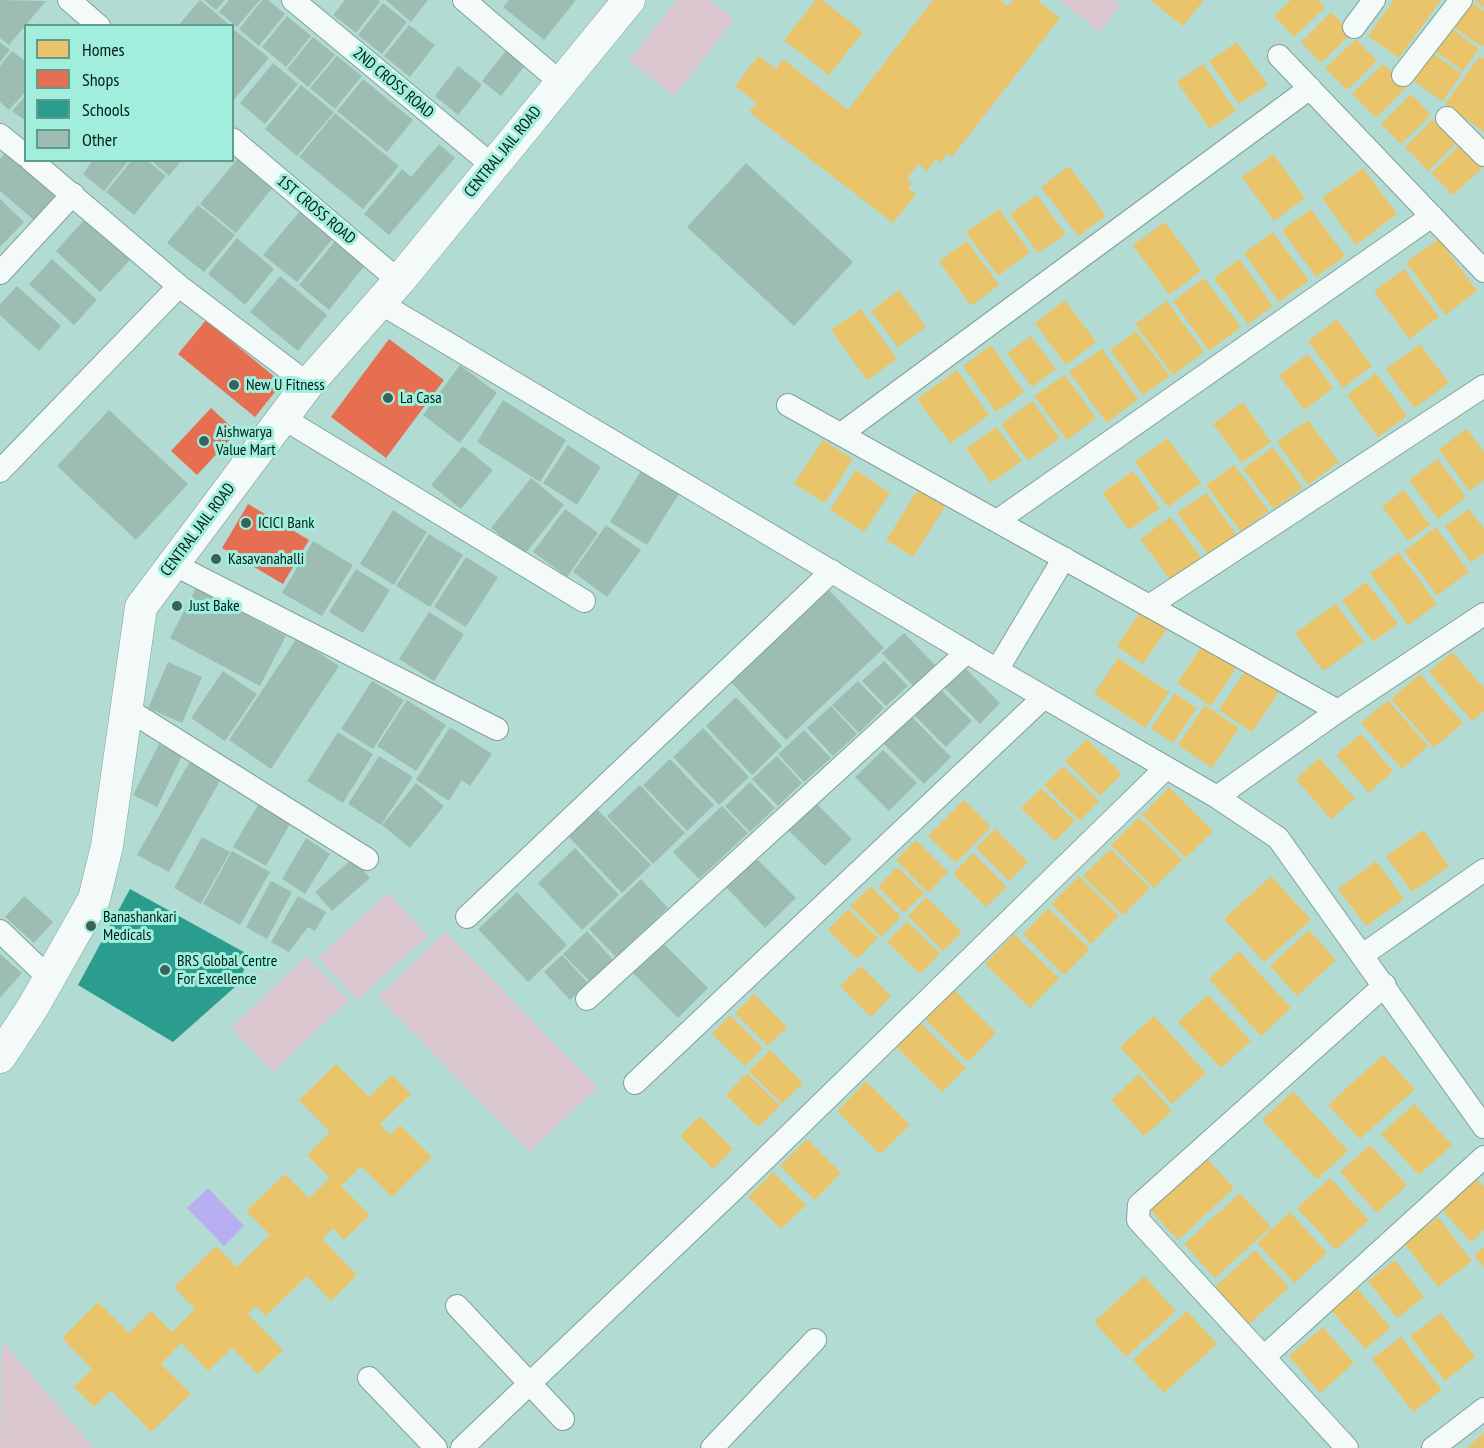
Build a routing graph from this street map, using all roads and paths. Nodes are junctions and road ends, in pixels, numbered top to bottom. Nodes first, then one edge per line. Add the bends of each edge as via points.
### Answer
1 (69, 0) edge
2 (293, 0) edge
3 (464, 0) edge
4 (629, 0) edge
5 (1374, 0) edge
6 (1461, 0) edge
7 (97, 24) edge
8 (1354, 27) dead end
9 (1280, 56) dead end
10 (1403, 75) dead end
11 (561, 82) junction
12 (1310, 88) junction
13 (1447, 118) dead end
14 (0, 135) edge
15 (234, 141) edge
16 (24, 154) edge
17 (1484, 155) edge
18 (33, 162) edge
19 (493, 166) junction
20 (73, 194) junction
21 (1432, 216) junction
22 (1484, 270) edge
23 (0, 273) edge
24 (179, 286) junction
25 (389, 292) junction
26 (308, 384) junction
27 (1484, 386) edge
28 (788, 405) dead end
29 (283, 418) junction
30 (841, 434) junction
31 (0, 471) edge
32 (997, 521) junction
33 (1064, 558) junction
34 (173, 564) junction
35 (832, 571) junction
36 (584, 601) dead end
37 (1149, 606) junction
38 (1484, 614) edge
39 (967, 652) junction
40 (997, 670) junction
41 (1044, 697) junction
42 (127, 709) junction
43 (1338, 711) junction
44 (497, 729) dead end
45 (1166, 768) junction
46 (1217, 798) junction
47 (367, 859) dead end
48 (1484, 870) edge
49 (467, 917) dead end
50 (0, 931) edge
51 (1364, 954) junction
52 (49, 978) junction
53 (1385, 985) junction
54 (587, 999) dead end
55 (0, 1057) edge
56 (634, 1083) dead end
57 (1484, 1127) edge
58 (1484, 1157) edge
59 (457, 1306) dead end
60 (815, 1341) dead end
61 (1265, 1356) junction
62 (369, 1378) dead end
63 (531, 1383) junction
64 (1484, 1409) edge
65 (563, 1419) dead end
66 (436, 1448) edge
67 (462, 1448) edge
68 (712, 1448) edge
69 (1347, 1448) edge
70 (1433, 1448) edge

1 - 7 street
2 - 19 street, 2ND CROSS ROAD
3 - 11 street
4 - 11 main road, CENTRAL JAIL ROAD
5 - 8 street
6 - 10 street
9 - 12 street
11 - 19 main road, CENTRAL JAIL ROAD
12 - 21 street
12 - 30 street
13 - 17 street
14 - 16 street
15 - 25 street, 1ST CROSS ROAD
18 - 20 street
19 - 25 main road, CENTRAL JAIL ROAD
20 - 23 street
20 - 24 street
21 - 22 street
21 - 32 street
24 - 26 street
24 - 31 street
25 - 26 main road, CENTRAL JAIL ROAD
25 - 35 street, 1ST CROSS ROAD
26 - 29 main road, CENTRAL JAIL ROAD
27 - 37 street
28 - 30 street
29 - 34 main road, CENTRAL JAIL ROAD
29 - 36 street
30 - 32 street
32 - 33 street
33 - 37 street
33 - 40 street
34 - 42 main road, CENTRAL JAIL ROAD via 141,607
34 - 44 street
35 - 39 street, 1ST CROSS ROAD
35 - 49 street
37 - 43 street
38 - 43 street
39 - 40 street, 1ST CROSS ROAD
39 - 54 street
40 - 41 street, 1ST CROSS ROAD
41 - 45 street, 1ST CROSS ROAD
41 - 56 street
42 - 47 street
42 - 52 main road, CENTRAL JAIL ROAD via 107,846 94,899
43 - 46 street
45 - 46 street, 1ST CROSS ROAD
45 - 63 street
46 - 51 street, 1ST CROSS ROAD via 1278,838
48 - 51 street
50 - 52 street
51 - 53 street, 1ST CROSS ROAD
52 - 55 main road, CENTRAL JAIL ROAD
53 - 57 street, 1ST CROSS ROAD
53 - 61 street via 1139,1205 1138,1220
58 - 61 street
59 - 63 street
60 - 68 street
61 - 69 street
62 - 66 street
63 - 65 street
63 - 67 street
64 - 70 street

